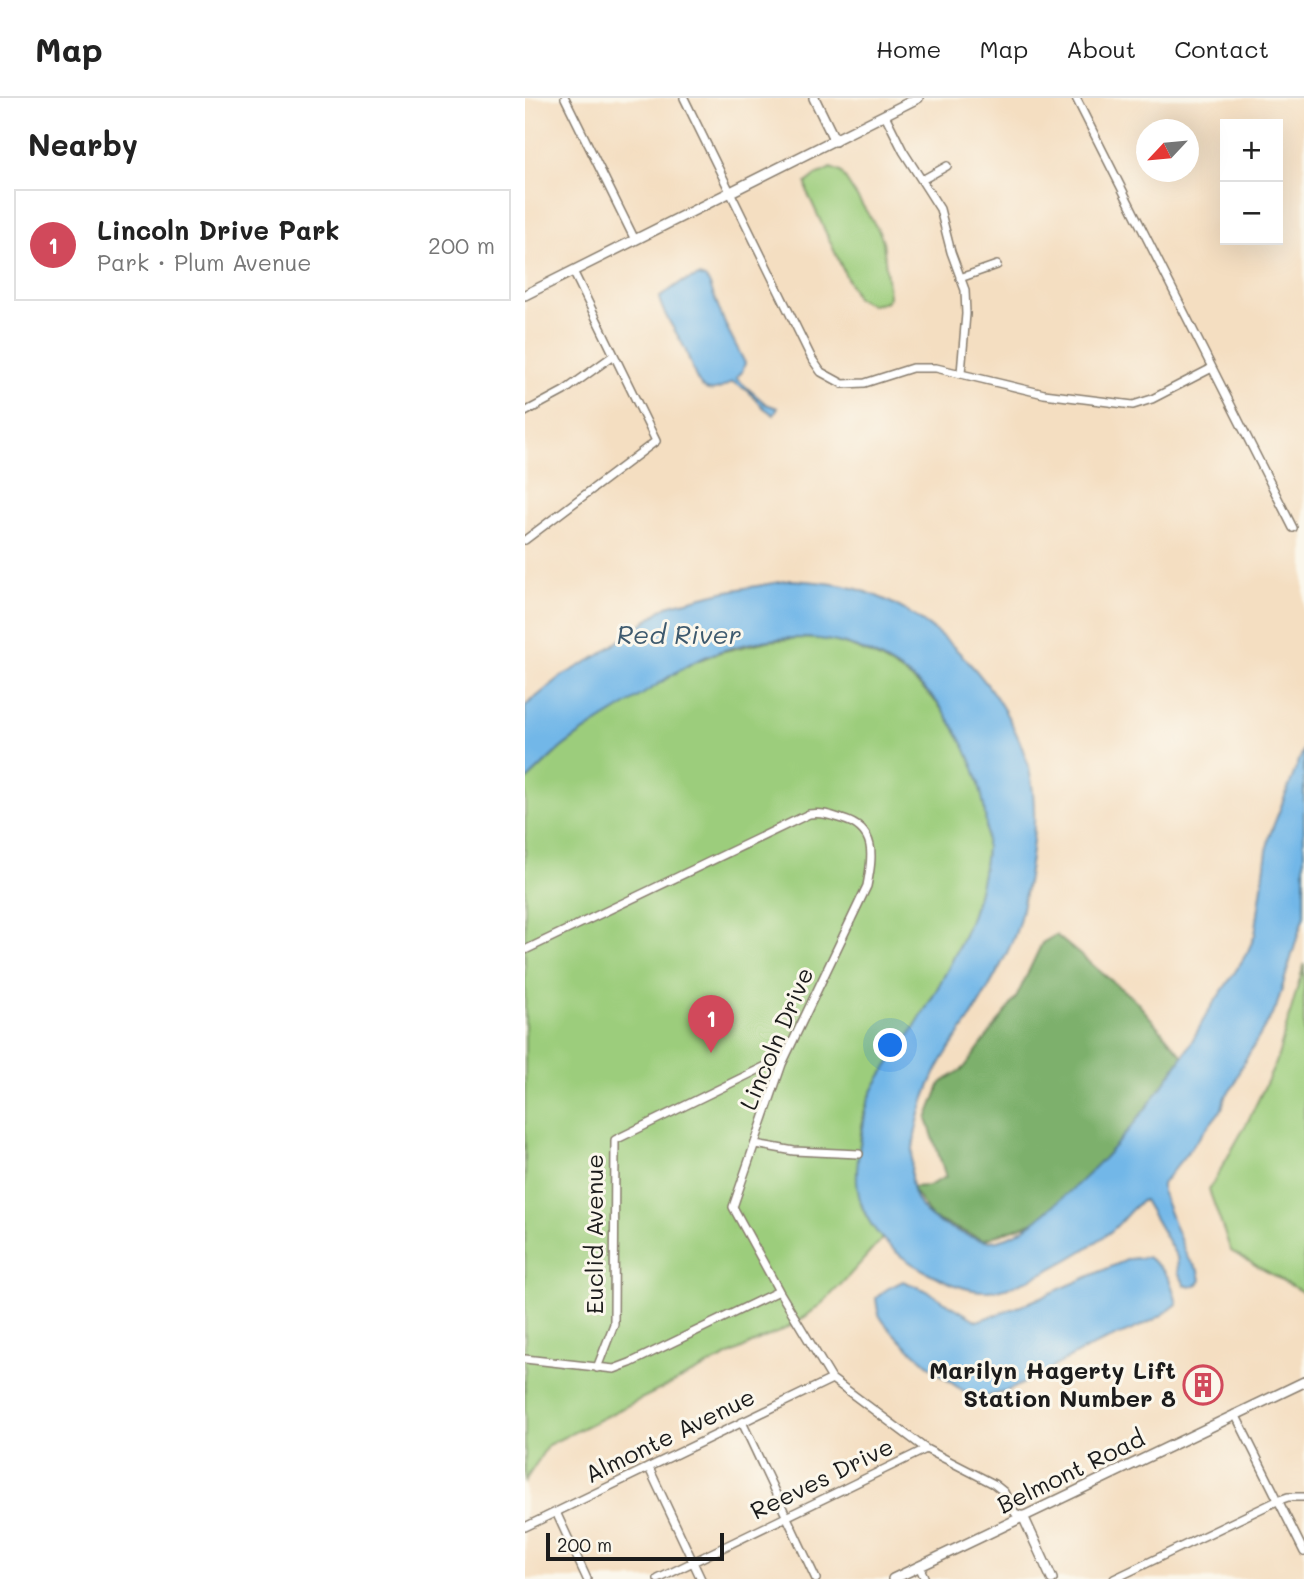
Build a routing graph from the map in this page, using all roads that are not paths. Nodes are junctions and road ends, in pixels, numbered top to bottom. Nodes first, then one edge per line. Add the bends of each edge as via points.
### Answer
1 (565, 98) edge
2 (684, 98) edge
3 (814, 98) edge
4 (918, 98) edge
5 (1076, 98) edge
6 (885, 115) junction
7 (835, 141) junction
8 (947, 166) dead end
9 (922, 180) junction
10 (731, 193) junction
11 (635, 240) junction
12 (997, 265) dead end
13 (573, 271) junction
14 (960, 278) junction
15 (525, 295) edge
16 (614, 355) junction
17 (1212, 368) junction
18 (961, 373) junction
19 (525, 412) edge
20 (1293, 528) dead end
21 (525, 540) edge
22 (525, 950) edge
23 (782, 1063) junction
24 (755, 1144) junction
25 (859, 1154) dead end
26 (779, 1291) junction
27 (525, 1359) edge
28 (597, 1368) junction
29 (832, 1379) junction
30 (1304, 1382) edge
31 (1235, 1415) junction
32 (742, 1422) junction
33 (926, 1449) junction
34 (649, 1468) junction
35 (1304, 1497) edge
36 (1277, 1501) junction
37 (556, 1512) junction
38 (1023, 1516) junction
39 (787, 1517) junction
40 (525, 1527) edge
41 (1304, 1552) edge
42 (693, 1562) junction
43 (919, 1566) junction
44 (587, 1579) edge
45 (658, 1579) edge
46 (701, 1579) edge
47 (816, 1579) edge
48 (893, 1579) edge
49 (925, 1579) edge
50 (1052, 1579) edge
51 (1114, 1579) edge

1 - 11 street
2 - 10 street
3 - 7 street
4 - 6 street
5 - 17 street
6 - 7 street
6 - 9 street
7 - 10 street
8 - 9 street
9 - 14 street via 944,218
10 - 11 street
10 - 18 street via 816,366 829,379 850,385 912,368
11 - 13 street
12 - 14 street
13 - 15 street
13 - 16 street
14 - 18 street via 967,300
16 - 19 street
16 - 21 street via 656,442
17 - 18 street via 1133,405 1044,394
17 - 20 street
22 - 23 street, Lincoln Drive via 809,814 819,812 855,822 865,832 873,858 867,886
23 - 24 street, Lincoln Drive
23 - 28 street, Euclid Avenue via 770,1064 615,1140 614,1324
24 - 25 street
24 - 26 street, Lincoln Drive via 733,1207
26 - 28 street via 630,1363 614,1369
26 - 29 street, Lincoln Drive
27 - 28 street
29 - 32 street, Almonte Avenue
29 - 33 street, Lincoln Drive
30 - 31 street, Belmont Road
31 - 36 street
31 - 38 street, Belmont Road
32 - 34 street, Almonte Avenue
32 - 39 street
33 - 38 street, Lincoln Drive via 994,1484 1015,1513
33 - 39 street, Reeves Drive
34 - 37 street, Almonte Avenue
34 - 42 street
35 - 36 street
36 - 41 street
36 - 51 street
37 - 40 street, Almonte Avenue
37 - 44 street
38 - 43 street, Belmont Road
38 - 50 street
39 - 42 street, Reeves Drive
39 - 47 street
42 - 45 street, Reeves Drive
42 - 46 street
43 - 48 street, Belmont Road
43 - 49 street

